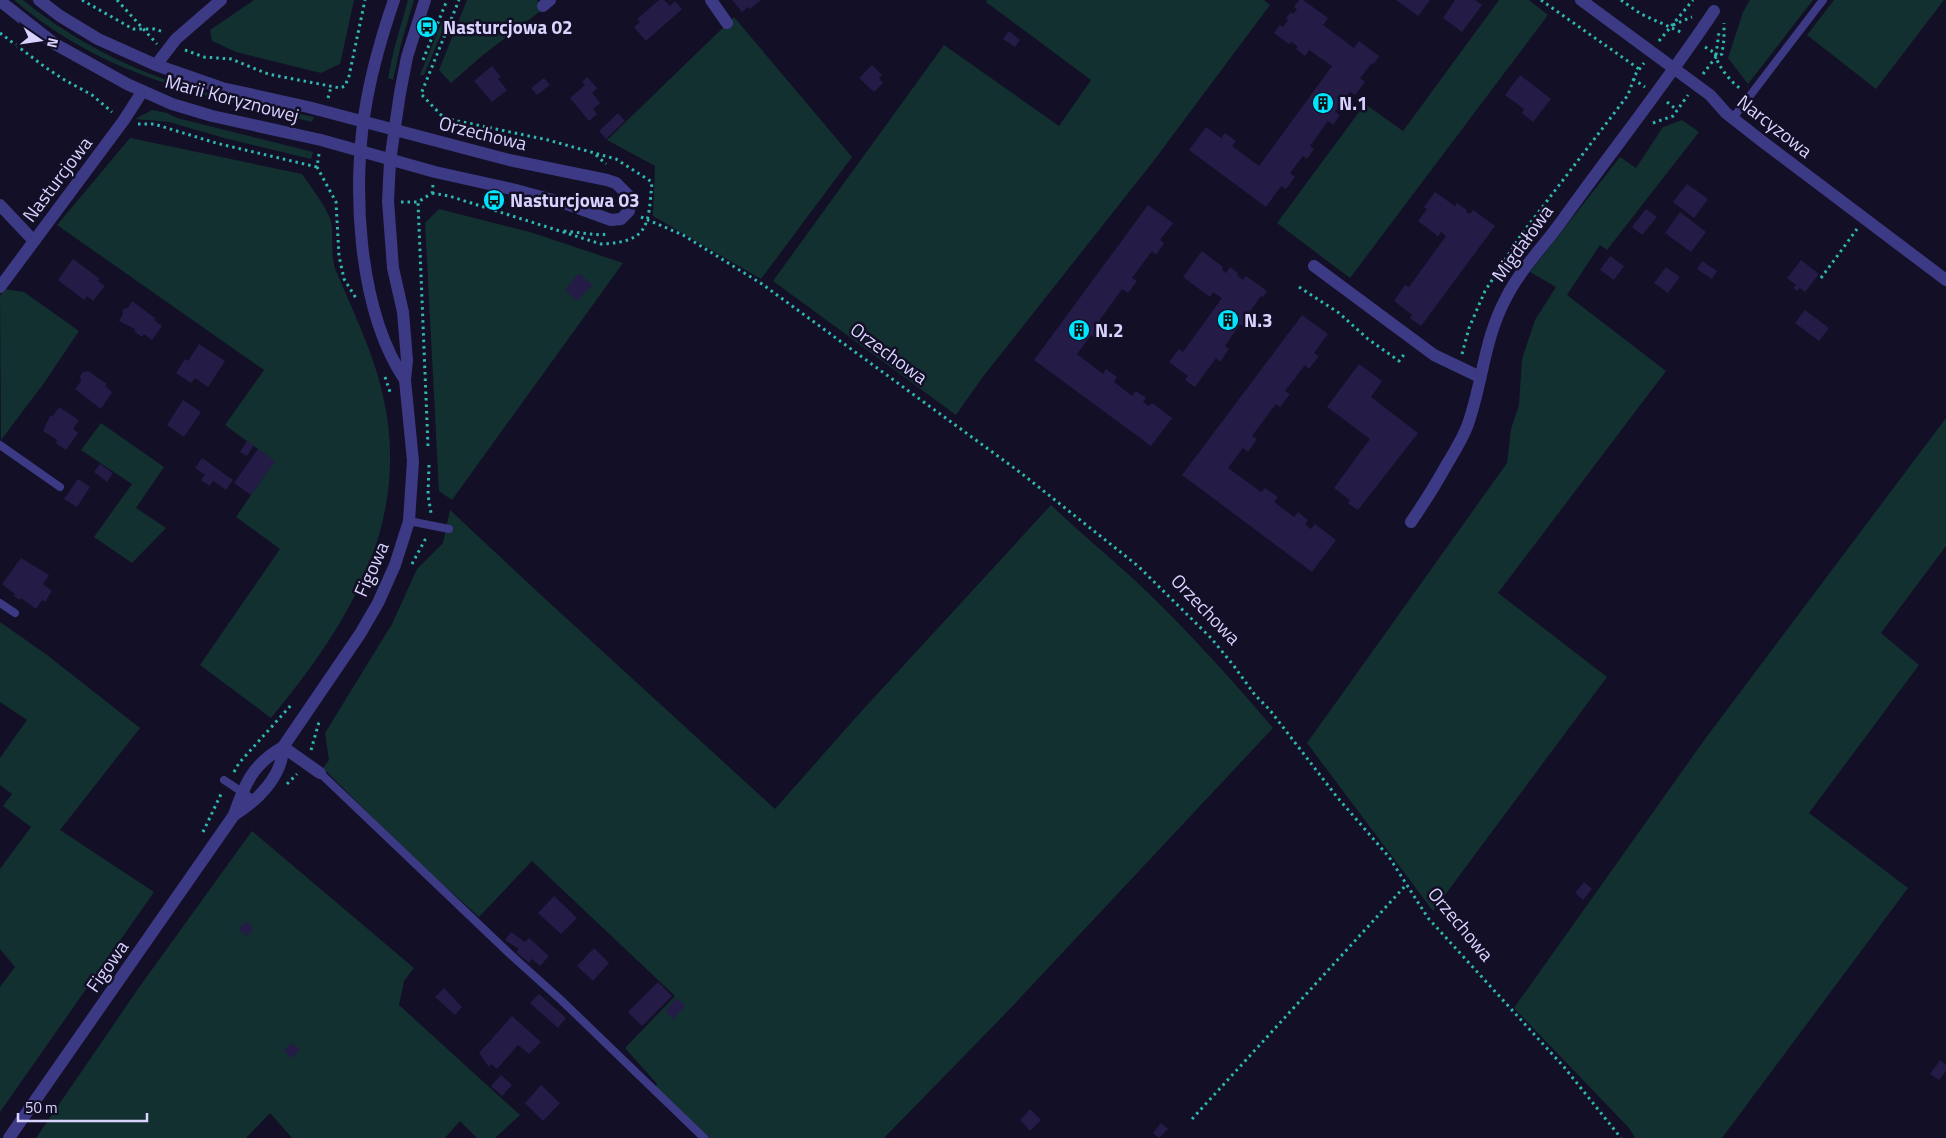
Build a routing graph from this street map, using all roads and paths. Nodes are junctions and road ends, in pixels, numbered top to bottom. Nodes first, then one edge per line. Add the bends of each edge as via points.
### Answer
1 (39, 0) edge
2 (82, 0) edge
3 (116, 0) edge
4 (221, 0) edge
5 (365, 0) edge
6 (394, 0) edge
7 (425, 0) edge
8 (447, 0) edge
9 (458, 0) edge
10 (711, 0) edge
11 (1541, 0) edge
12 (1581, 0) edge
13 (1693, 0) edge
14 (1823, 0) edge
15 (0, 1) edge
16 (1714, 11) dead end
17 (1725, 19) dead end
18 (727, 23) dead end
19 (1670, 27) dead end
20 (144, 29) junction
21 (0, 33) edge
22 (176, 39) junction
23 (165, 54) junction
24 (423, 61) dead end
25 (156, 66) junction
26 (1674, 68) junction
27 (1639, 69) dead end
28 (1696, 84) junction
29 (331, 87) junction
30 (142, 92) junction
31 (1628, 95) dead end
32 (325, 112) junction
33 (1733, 118) junction
34 (124, 120) junction
35 (364, 122) junction
36 (1629, 128) junction
37 (394, 131) junction
38 (321, 140) junction
39 (361, 151) junction
40 (616, 159) dead end
41 (390, 161) junction
42 (316, 167) junction
43 (432, 193) dead end
44 (0, 205) edge
45 (1865, 218) junction
46 (654, 223) dead end
47 (34, 241) junction
48 (601, 244) dead end
49 (1314, 266) dead end
50 (1821, 278) dead end
51 (1946, 280) edge
52 (0, 286) edge
53 (1299, 287) dead end
54 (359, 306) dead end
55 (1407, 351) dead end
56 (1459, 367) junction
57 (384, 374) dead end
58 (1480, 377) junction
59 (405, 380) junction
60 (391, 398) dead end
61 (0, 445) edge
62 (60, 487) dead end
63 (409, 521) junction
64 (1411, 522) dead end
65 (449, 529) dead end
66 (0, 603) edge
67 (15, 613) dead end
68 (295, 701) dead end
69 (283, 747) junction
70 (320, 773) joint
71 (225, 782) junction
72 (242, 792) junction
73 (254, 800) junction
74 (234, 814) junction
75 (199, 838) dead end
76 (1406, 885) junction
77 (1192, 1119) dead end
78 (9, 1138) edge
79 (704, 1138) edge
80 (1621, 1138) edge

1 - 25 street, Marii Koryznowej via 98,39
2 - 20 path via 133,29
3 - 20 path
4 - 22 street
5 - 29 path via 350,76 345,86
6 - 35 street, Figowa via 382,36
7 - 37 street, Figowa via 407,57
8 - 24 path
9 - 40 path via 421,94 438,112 444,118 548,140
10 - 18 street
11 - 27 path
12 - 26 street, Narcyzowa
13 - 19 path
14 - 33 lane
15 - 30 street, Marii Koryznowej via 55,44
16 - 26 street, Migdałowa
17 - 28 path via 1722,54 1715,58
20 - 22 path via 167,33
20 - 23 path
21 - 34 path
22 - 23 street
22 - 29 path via 190,53 231,59 268,74
23 - 25 street
25 - 32 street, Marii Koryznowej via 222,88
26 - 28 street, Narcyzowa
26 - 36 street, Migdałowa
28 - 33 street, Narcyzowa
28 - 36 path via 1673,116
29 - 32 path
30 - 34 street, Nasturcjowa
30 - 38 street, Marii Koryznowej via 212,116
31 - 56 path via 1521,235 1485,291 1469,328
32 - 35 street, Marii Koryznowej
33 - 45 street, Narcyzowa
34 - 42 path via 140,125 154,124
34 - 47 street, Nasturcjowa
35 - 37 street, Orzechowa
35 - 39 street, Figowa
36 - 58 street, Migdałowa via 1506,296 1488,339
37 - 41 street, Figowa
37 - 41 street, Orzechowa via 616,183 627,192 629,212 621,219 611,220 516,190
38 - 39 street, Marii Koryznowej
38 - 42 path
39 - 41 street, Marii Koryznowej
39 - 59 street, Figowa via 360,221 371,300 384,340
41 - 59 street, Figowa via 389,211 393,268 403,312
42 - 54 path via 336,202 339,256 344,280
43 - 48 path
44 - 47 street
45 - 50 path
45 - 51 street, Narcyzowa
46 - 76 path, Orzechowa via 683,235 762,284 1014,467 1138,566 1211,638 1337,797 1389,857
47 - 52 street, Nasturcjowa
49 - 56 street via 1434,355
53 - 55 path via 1339,313 1399,361
56 - 58 street
57 - 60 path
58 - 64 street, Migdałowa via 1462,439
59 - 63 street, Figowa via 413,461
61 - 62 lane
63 - 65 lane
63 - 69 street, Figowa via 395,565 360,634
66 - 67 lane
68 - 71 path
69 - 70 street
69 - 72 street via 266,756
69 - 73 street via 281,762 273,778
70 - 79 lane
71 - 72 lane
71 - 75 path
72 - 73 lane
72 - 74 street
73 - 74 street
74 - 78 street, Figowa
76 - 77 path
76 - 80 path, Orzechowa via 1428,918 1564,1067

